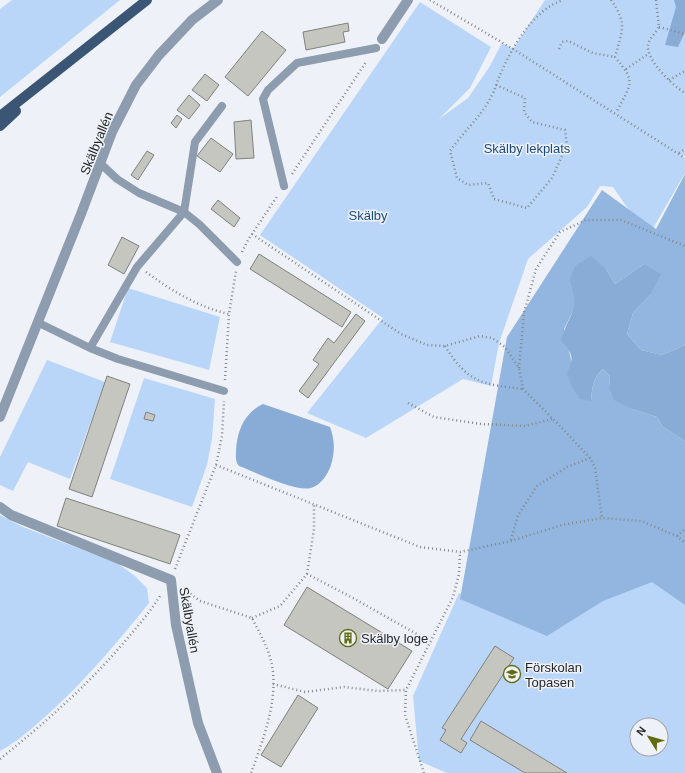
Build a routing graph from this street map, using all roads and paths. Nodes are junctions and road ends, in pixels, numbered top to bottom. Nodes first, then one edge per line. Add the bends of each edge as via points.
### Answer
1 (147, 0) edge
2 (218, 0) edge
3 (408, 0) edge
4 (430, 0) edge
5 (563, 0) edge
6 (611, 0) edge
7 (656, 0) edge
8 (659, 27) junction
9 (685, 34) edge
10 (379, 43) junction
11 (513, 49) junction
12 (559, 49) dead end
13 (648, 54) junction
14 (615, 57) junction
15 (626, 70) junction
16 (685, 71) edge
17 (52, 76) junction
18 (669, 80) junction
19 (496, 85) junction
20 (685, 93) edge
21 (222, 106) dead end
22 (616, 113) junction
23 (0, 116) edge
24 (0, 126) edge
25 (685, 149) edge
26 (679, 153) junction
27 (685, 158) edge
28 (101, 164) junction
29 (284, 186) junction
30 (184, 212) junction
31 (252, 234) junction
32 (685, 246) edge
33 (237, 262) junction
34 (137, 266) junction
35 (230, 314) junction
36 (39, 323) junction
37 (445, 346) junction
38 (90, 348) junction
39 (519, 368) junction
40 (523, 389) junction
41 (224, 391) junction
42 (408, 402) dead end
43 (0, 417) edge
44 (553, 419) junction
45 (590, 458) junction
46 (216, 466) junction
47 (314, 504) junction
48 (0, 507) edge
49 (602, 518) junction
50 (685, 529) edge
51 (677, 536) junction
52 (511, 541) junction
53 (685, 543) edge
54 (460, 552) junction
55 (307, 574) junction
56 (171, 580) junction
57 (252, 618) junction
58 (429, 641) junction
59 (273, 684) junction
60 (406, 690) junction
61 (0, 759) edge
62 (217, 773) edge
63 (251, 773) edge
64 (424, 773) edge

1 - 17 main road via 96,38
2 - 28 street, Skälbyallén via 192,20 159,55 136,85 112,132
3 - 10 street
4 - 11 path
5 - 11 path via 552,3 534,20
6 - 14 path via 622,16 622,32
7 - 8 path
8 - 9 path
8 - 13 path via 648,44
10 - 29 path
10 - 29 lane via 297,63 268,90 263,100
11 - 19 path
11 - 22 path
12 - 14 path via 562,42 568,41 594,53
13 - 15 path
13 - 18 path
14 - 15 path
15 - 22 path via 629,73 630,84
16 - 18 path
17 - 23 main road
17 - 24 main road
18 - 20 path
19 - 19 path via 479,115 461,134 450,151 453,164 457,178 468,185 488,183 494,199 527,208 552,178 567,145 565,130 532,122 524,112 525,98
21 - 30 lane via 195,142
22 - 26 path
25 - 26 path
26 - 27 path
28 - 30 lane via 139,193
28 - 36 street, Skälbyallén
29 - 31 path
30 - 33 lane
30 - 34 lane
31 - 33 path
31 - 37 path via 401,334 427,345
32 - 39 path via 621,220 586,220 560,232 536,269 524,313
33 - 35 path
34 - 35 path via 169,289 198,305
34 - 38 lane
35 - 41 path
36 - 38 lane
36 - 43 street, Skälbyallén
37 - 39 path via 480,336 492,338 505,347
37 - 40 path via 458,366 470,378 498,386
38 - 41 lane
39 - 40 path
40 - 44 path
41 - 46 path via 222,436
42 - 44 path via 434,417 481,424 525,426
44 - 45 path
45 - 49 path via 598,481
45 - 52 path via 567,467 537,486 518,515
46 - 47 path
46 - 56 path
47 - 54 path via 420,547
47 - 55 path via 314,529
48 - 56 street, Skälbyallén via 11,515
49 - 51 path via 641,521
49 - 52 path via 562,525
50 - 51 path
51 - 53 path
52 - 54 path
54 - 58 path via 459,574 453,597
55 - 57 path via 280,606
55 - 58 path
56 - 57 path via 200,601
56 - 61 path via 152,609 105,664 43,725
56 - 62 street, Skälbyallén via 176,625 198,723
57 - 59 path via 270,655
58 - 60 path
59 - 60 path via 305,692 344,688
59 - 63 path via 269,716
60 - 64 path via 405,715

